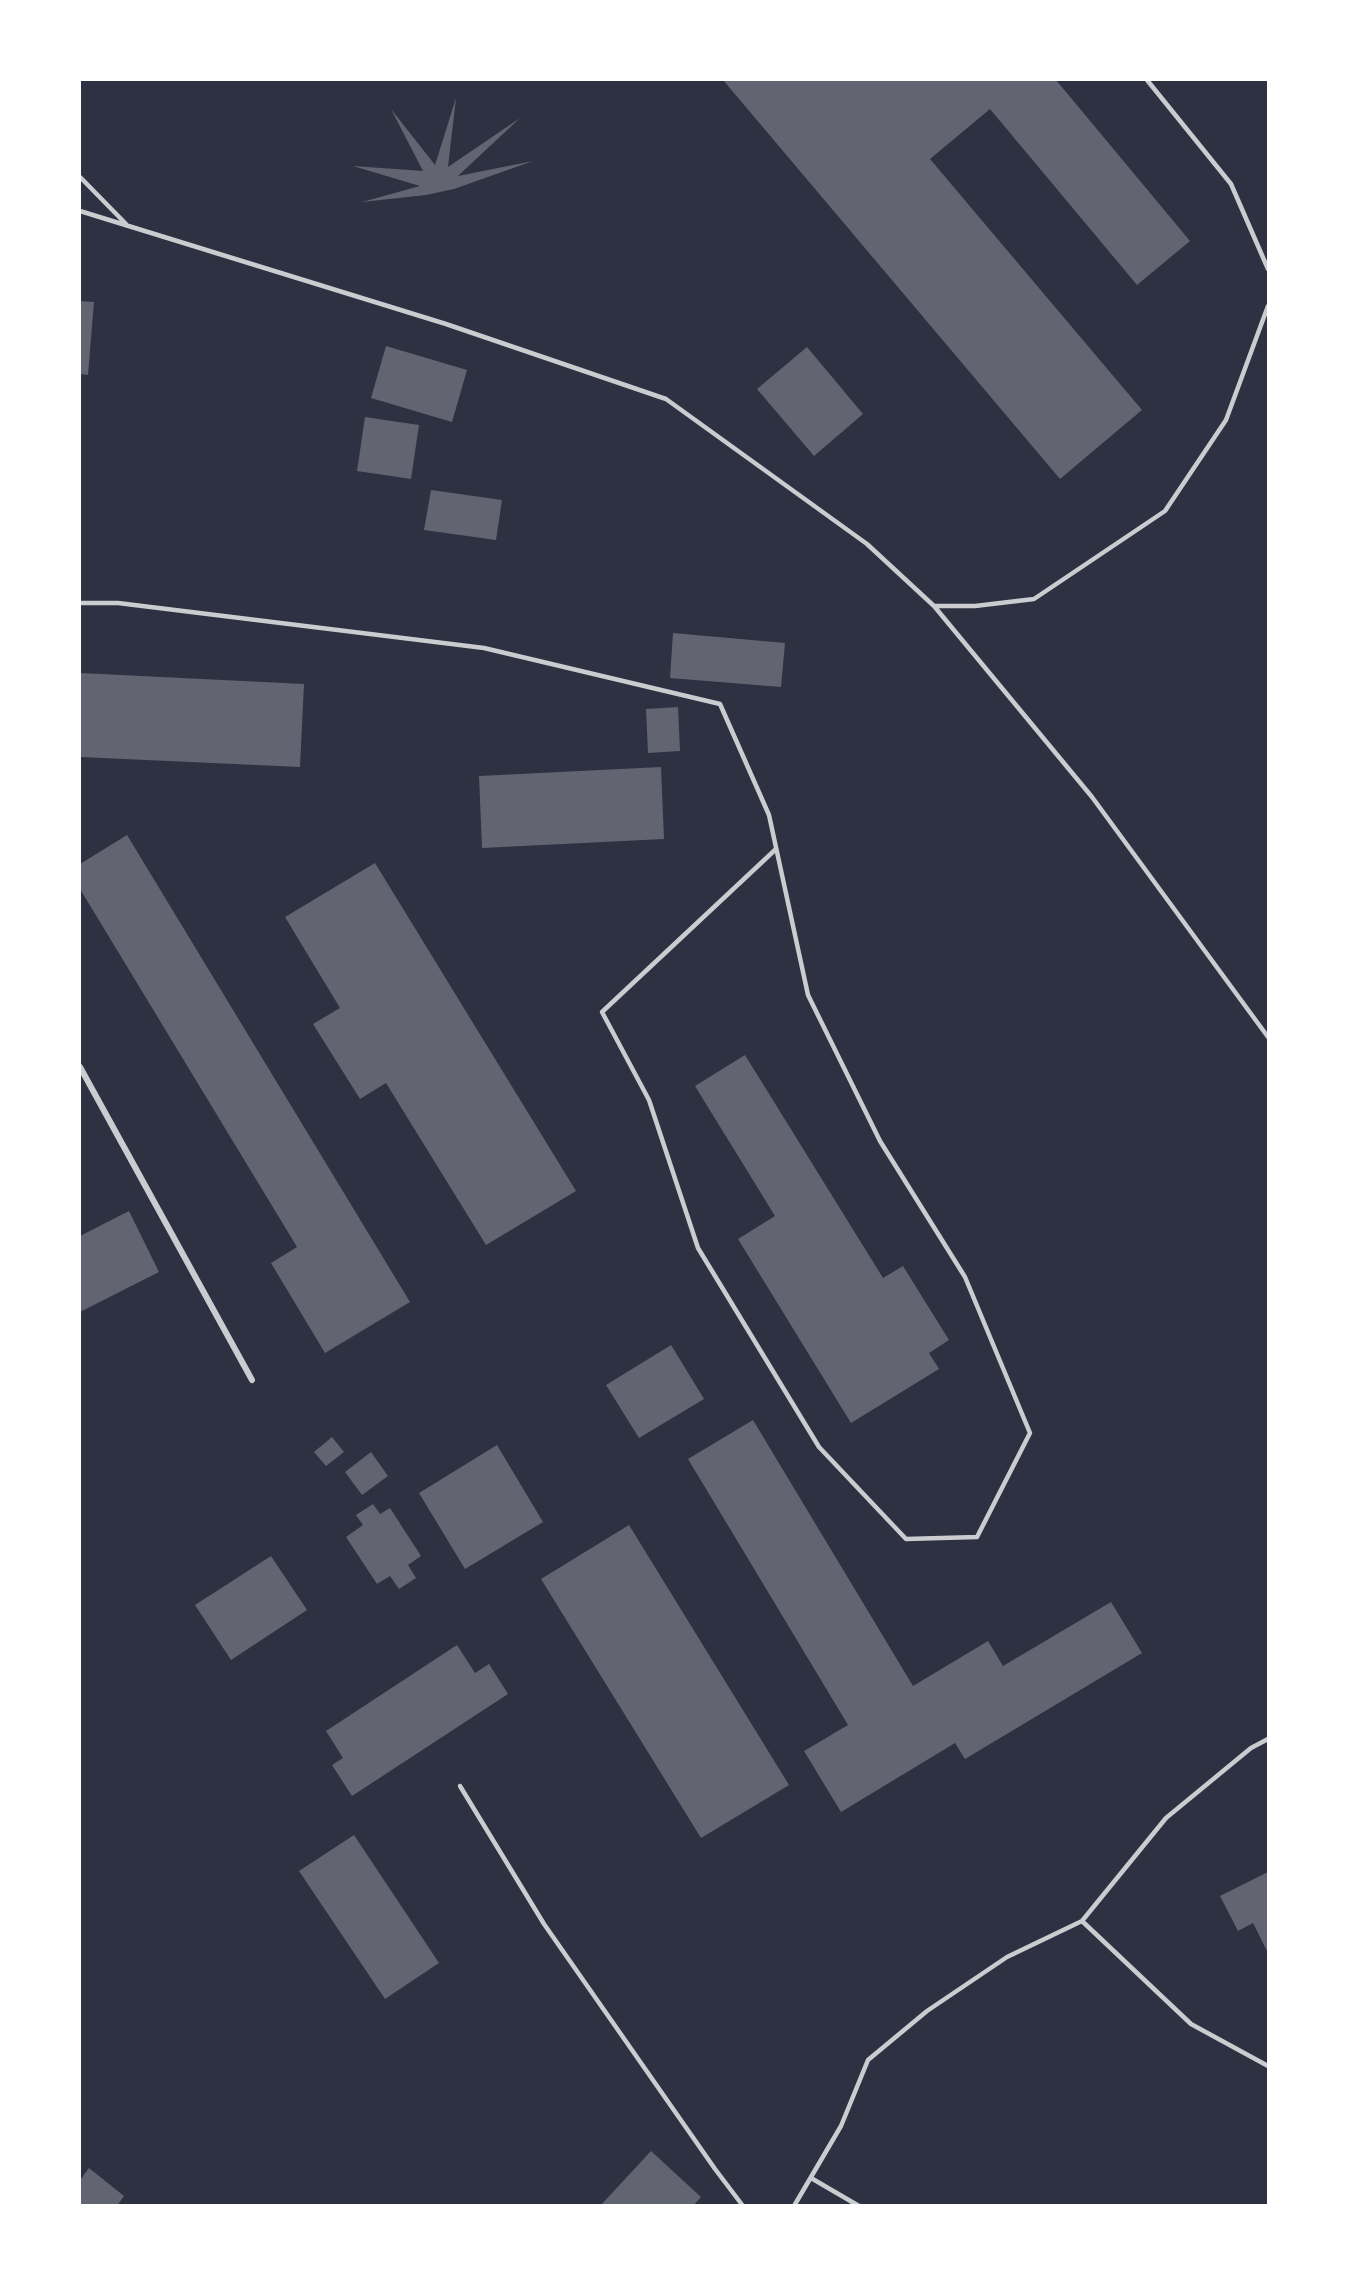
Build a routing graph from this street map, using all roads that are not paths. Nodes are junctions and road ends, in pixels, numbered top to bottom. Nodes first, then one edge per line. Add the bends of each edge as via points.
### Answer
1 (1147, 80) edge
2 (80, 177) edge
3 (80, 211) edge
4 (127, 226) junction
5 (1269, 269) edge
6 (1269, 306) edge
7 (80, 603) edge
8 (934, 606) junction
9 (776, 849) junction
10 (1269, 1037) edge
11 (80, 1067) edge
12 (252, 1380) dead end
13 (1269, 1739) edge
14 (460, 1786) dead end
15 (1082, 1921) junction
16 (1269, 2066) edge
17 (811, 2178) junction
18 (743, 2205) edge
19 (794, 2205) edge
20 (859, 2205) edge

1 - 5 lane via 1232,184
2 - 4 lane
3 - 4 lane
4 - 8 lane via 446,324 666,399 867,544
6 - 8 lane via 1226,420 1165,512 1034,599
7 - 9 lane via 118,603 484,648 720,704 769,814
8 - 10 lane via 1092,797
9 - 9 lane via 808,995 880,1141 965,1276 1030,1433 977,1537 906,1539 819,1447 699,1248 649,1100 602,1012
11 - 12 street
13 - 15 lane via 1251,1748 1166,1818
14 - 18 lane via 544,1924
15 - 16 lane via 1191,2024
15 - 17 lane via 1007,1957 927,2011 868,2060 841,2127
17 - 19 lane
17 - 20 lane

